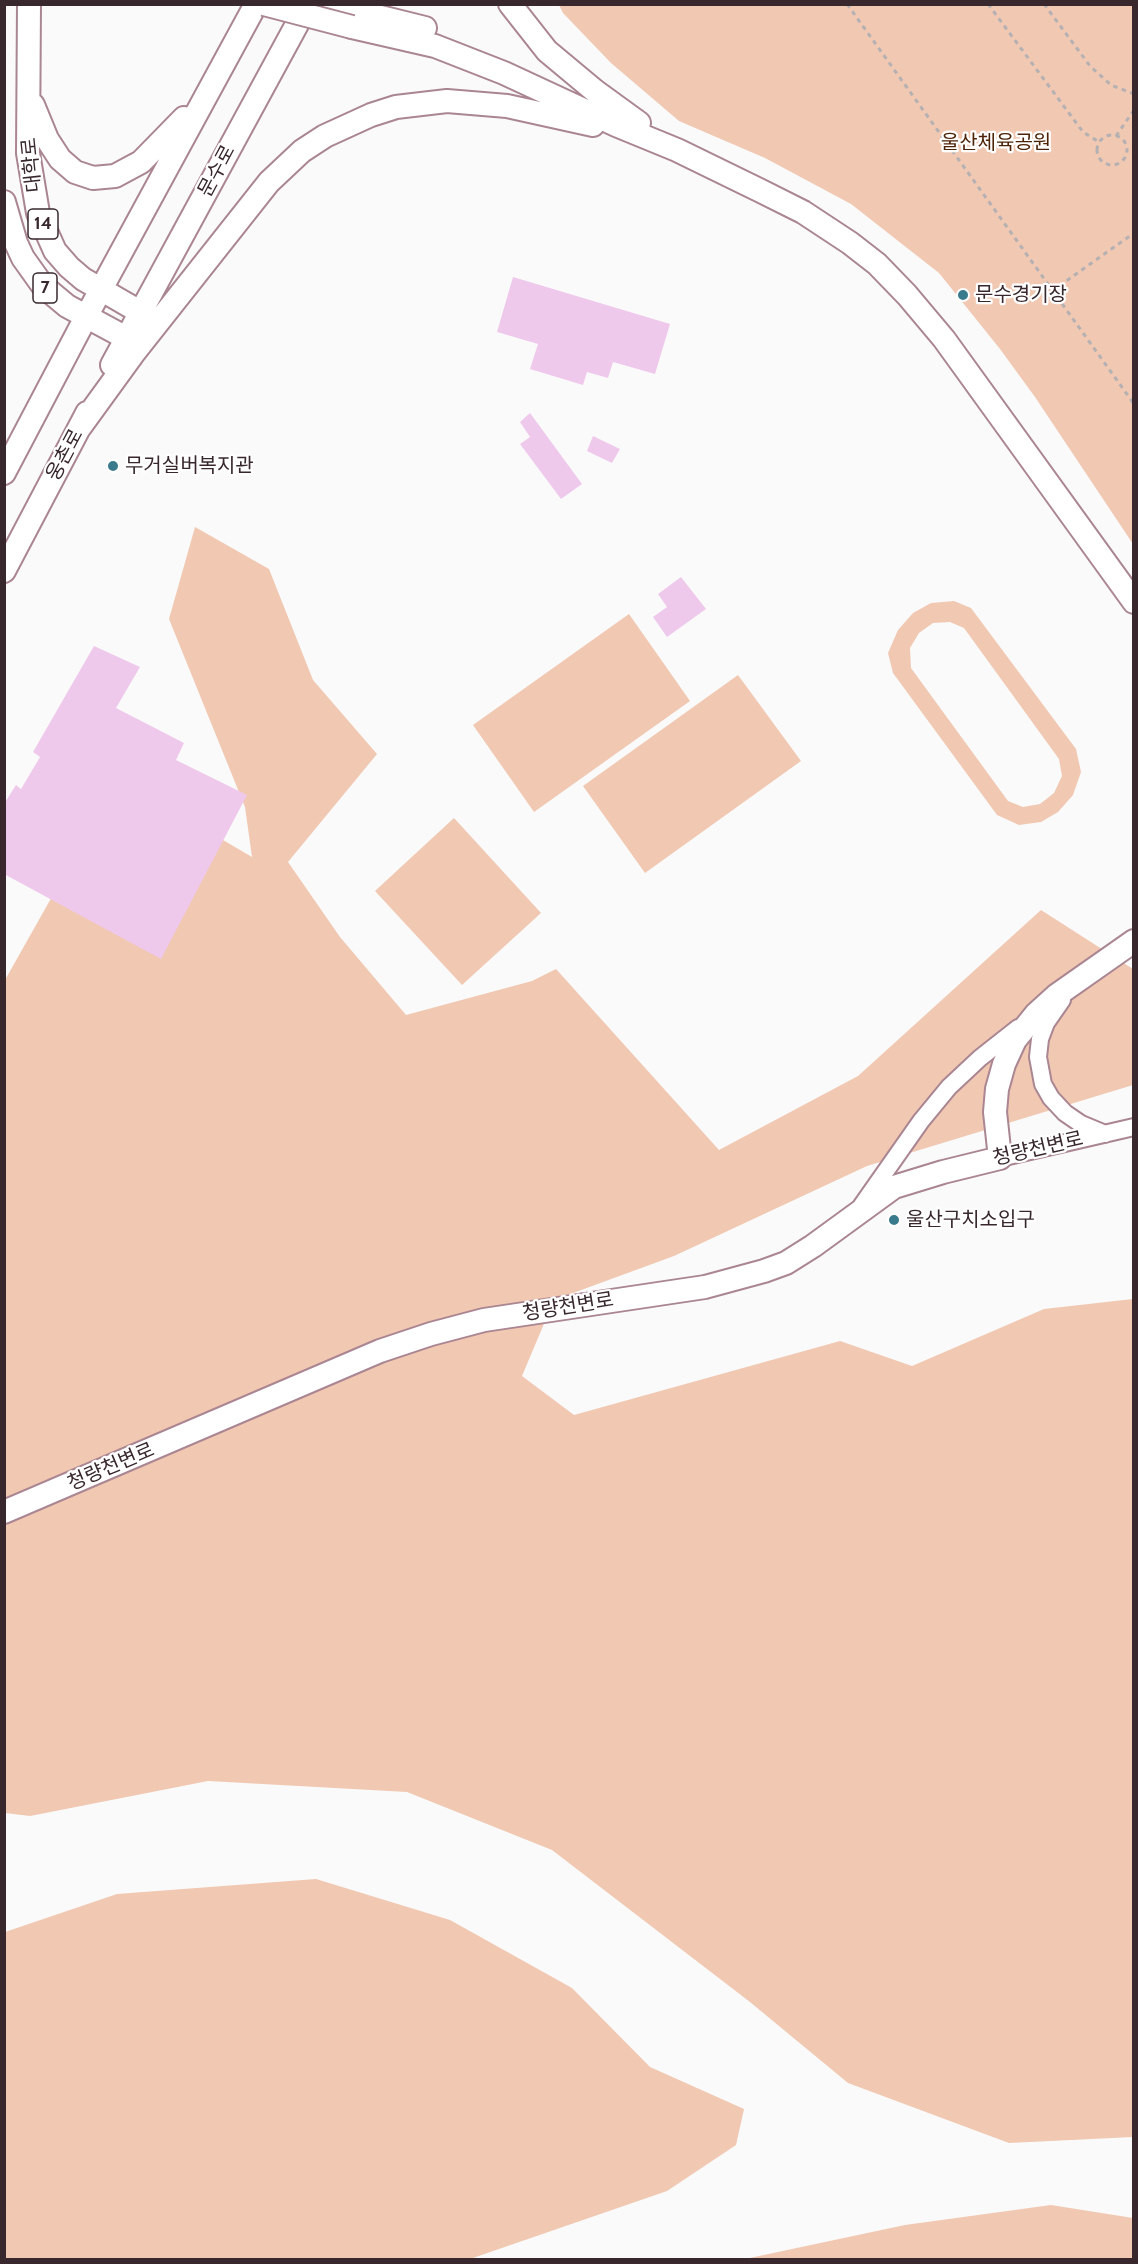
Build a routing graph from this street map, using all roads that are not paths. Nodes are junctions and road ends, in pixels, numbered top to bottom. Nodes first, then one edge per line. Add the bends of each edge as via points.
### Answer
1 (29, 4) edge
2 (256, 4) edge
3 (264, 4) edge
4 (309, 4) edge
5 (328, 4) edge
6 (510, 4) edge
7 (356, 20) junction
8 (219, 72) junction
9 (28, 91) junction
10 (677, 150) junction
11 (4, 202) edge
12 (101, 290) junction
13 (140, 312) junction
14 (86, 317) junction
15 (137, 337) junction
16 (4, 473) edge
17 (4, 571) edge
18 (1134, 602) edge
19 (1134, 940) edge
20 (1086, 974) junction
21 (1036, 1014) junction
22 (1134, 1127) edge
23 (1105, 1134) junction
24 (1000, 1158) junction
25 (855, 1214) junction
26 (4, 1512) edge

1 - 9 main road, 대학로 / 14
2 - 8 main road
3 - 7 main road, bridge
4 - 13 main road, 문수로
5 - 7 main road
6 - 10 main road via 547,51 617,109
7 - 10 main road via 471,58
8 - 9 main road via 156,148 141,162 115,176 93,178 75,172 60,159 47,139
8 - 12 main road
9 - 12 main road, 대학로 / 14 via 28,153 38,213 55,251 69,267
10 - 15 main road via 584,122 471,102 424,102 371,115 325,136 284,166
10 - 18 main road via 802,212 877,264 944,339
11 - 14 main road, 대학로 / 7 via 16,243 32,272 55,297
12 - 13 main road, 대학로 / 14
12 - 14 main road
13 - 15 main road, 문수로
14 - 15 main road, 대학로 / 7
14 - 16 main road
15 - 17 main road, 웅촌로 via 80,427
19 - 20 main road
20 - 21 main road
20 - 23 street via 1054,1009 1040,1039 1038,1057 1043,1084 1051,1098 1081,1124
21 - 24 main road via 1015,1040 997,1089
21 - 25 street via 949,1087
22 - 23 street, 청량천변로
23 - 24 street, 청량천변로
24 - 25 main road, 청량천변로 via 894,1187
25 - 26 main road, 청량천변로 via 786,1263 738,1279 484,1320 380,1351

